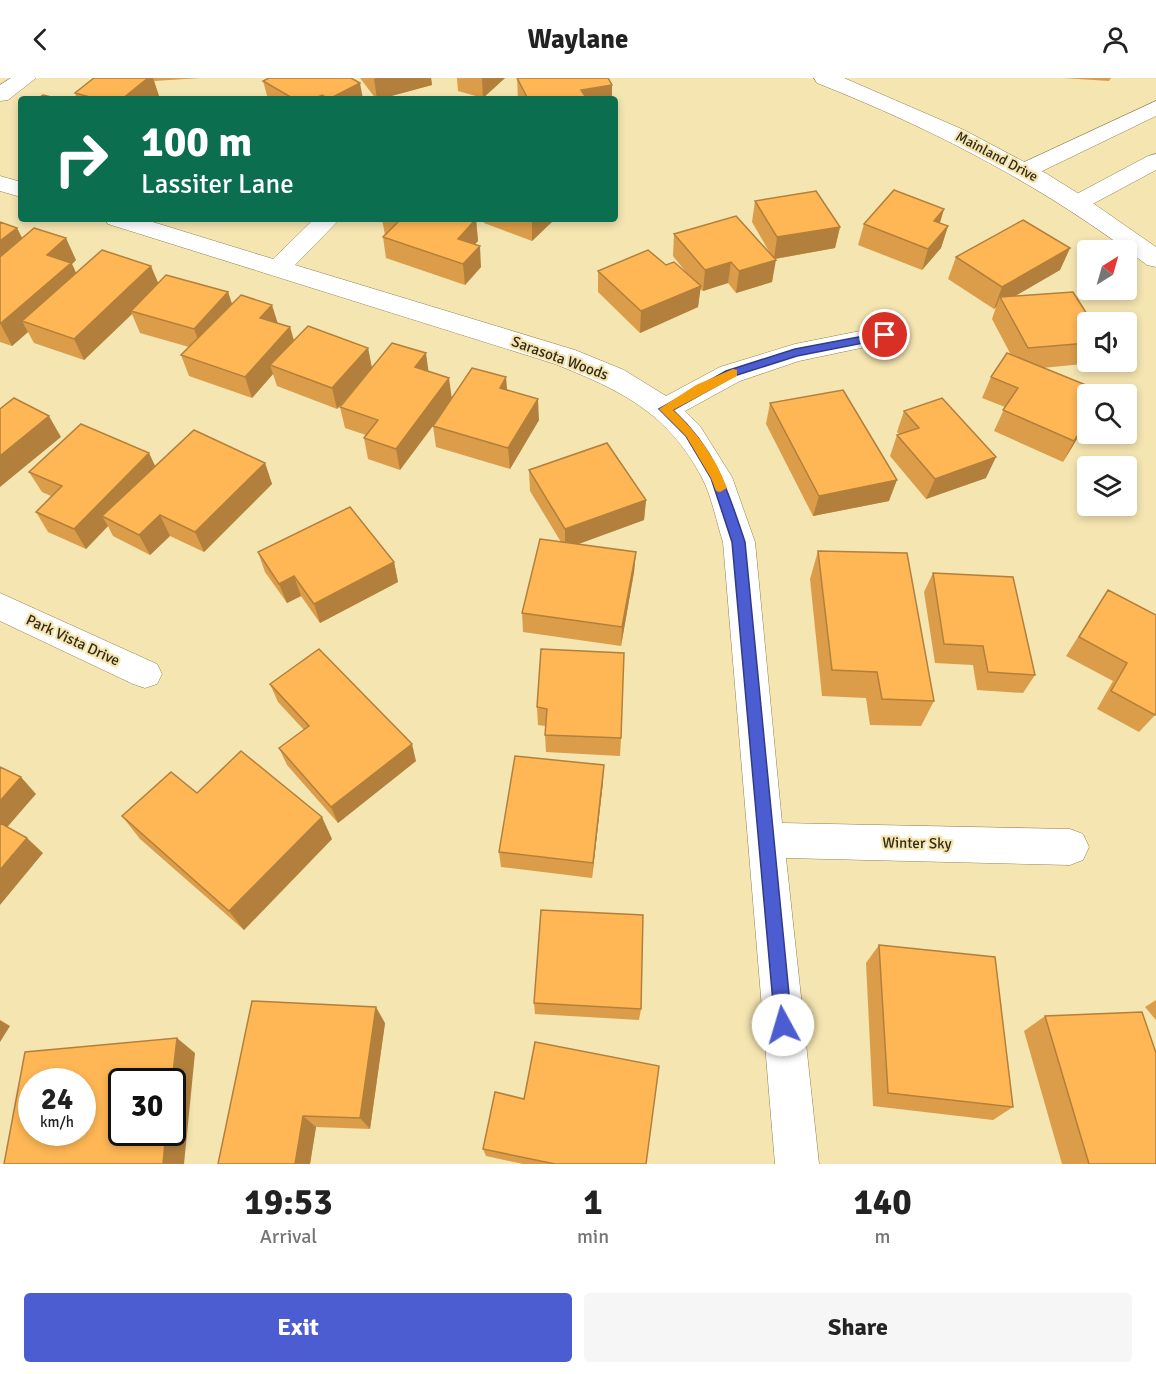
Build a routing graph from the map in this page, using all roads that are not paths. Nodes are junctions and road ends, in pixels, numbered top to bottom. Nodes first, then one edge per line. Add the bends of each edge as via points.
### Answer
1 (25, 78) edge
2 (825, 78) edge
3 (0, 95) edge
4 (1156, 108) edge
5 (1156, 161) edge
6 (1026, 170) junction
7 (0, 183) edge
8 (18, 189) edge
9 (1079, 202) junction
10 (127, 222) edge
11 (325, 222) edge
12 (1156, 259) edge
13 (278, 268) junction
14 (885, 335) dead end
15 (665, 409) junction
16 (0, 606) edge
17 (145, 674) dead end
18 (765, 840) junction
19 (1070, 847) dead end
20 (797, 1164) edge

1 - 3 street
2 - 6 street, Mainland Drive via 964,137
4 - 6 street
5 - 9 street
6 - 9 street, Mainland Drive
7 - 8 street
9 - 12 street, Mainland Drive
10 - 13 street, Sarasota Woods
11 - 13 street
13 - 15 street, Sarasota Woods via 565,357 614,377
14 - 15 street via 795,353 730,374
15 - 18 street, Sarasota Woods via 690,433 717,477 739,542
16 - 17 street, Park Vista Drive
18 - 19 street, Winter Sky
18 - 20 street, Sarasota Woods

